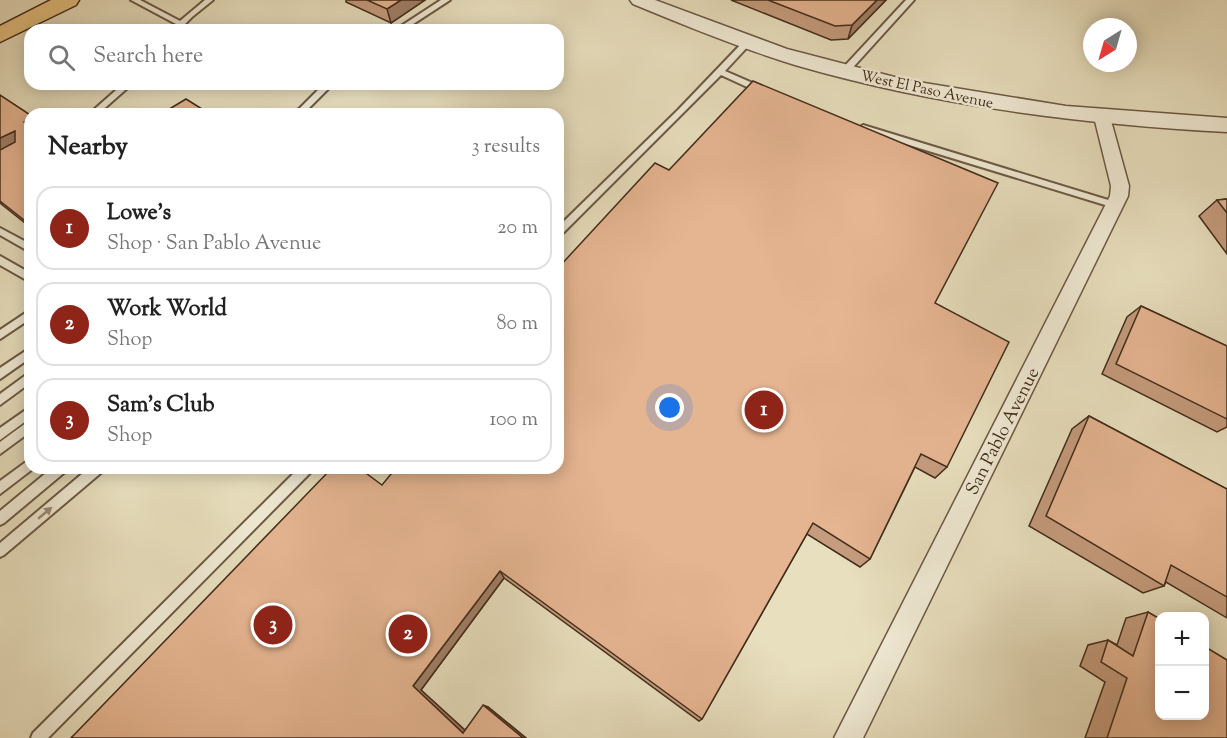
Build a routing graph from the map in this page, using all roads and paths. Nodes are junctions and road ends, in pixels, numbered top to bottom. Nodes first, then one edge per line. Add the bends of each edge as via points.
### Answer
1 (24, 0) edge
2 (68, 0) edge
3 (135, 0) edge
4 (208, 0) edge
5 (446, 0) edge
6 (639, 0) edge
7 (910, 0) edge
8 (0, 15) edge
9 (173, 24) edge
10 (181, 24) edge
11 (408, 24) edge
12 (0, 35) edge
13 (748, 42) junction
14 (720, 72) junction
15 (844, 72) junction
16 (121, 90) edge
17 (323, 90) edge
18 (771, 94) edge
19 (100, 108) edge
20 (304, 108) edge
21 (1102, 117) junction
22 (1227, 125) edge
23 (854, 126) edge
24 (1115, 205) junction
25 (564, 227) edge
26 (0, 231) edge
27 (24, 245) edge
28 (0, 260) edge
29 (24, 274) edge
30 (24, 322) edge
31 (0, 335) edge
32 (24, 356) edge
33 (0, 374) edge
34 (24, 382) edge
35 (0, 400) edge
36 (24, 416) edge
37 (24, 430) edge
38 (0, 435) edge
39 (0, 448) edge
40 (24, 469) edge
41 (54, 474) edge
42 (91, 474) edge
43 (301, 474) edge
44 (0, 488) edge
45 (0, 519) edge
46 (0, 551) edge
47 (38, 738) edge
48 (848, 738) edge

1 - 8 main road
2 - 12 main road
3 - 9 lane
4 - 10 lane
5 - 11 lane
6 - 13 street, West El Paso Avenue
7 - 15 lane
13 - 14 lane
13 - 15 street, West El Paso Avenue
14 - 18 lane
14 - 25 lane
15 - 21 street, West El Paso Avenue via 991,103
16 - 19 lane
17 - 20 lane
21 - 22 street, West El Paso Avenue
21 - 24 street, San Pablo Avenue via 1120,186
23 - 24 lane
24 - 48 street, San Pablo Avenue
26 - 27 lane
28 - 29 lane
30 - 31 lane
32 - 33 lane
34 - 35 lane
36 - 38 lane
37 - 39 lane
40 - 44 lane
41 - 45 lane
46 -> 42 lane
43 - 47 lane

